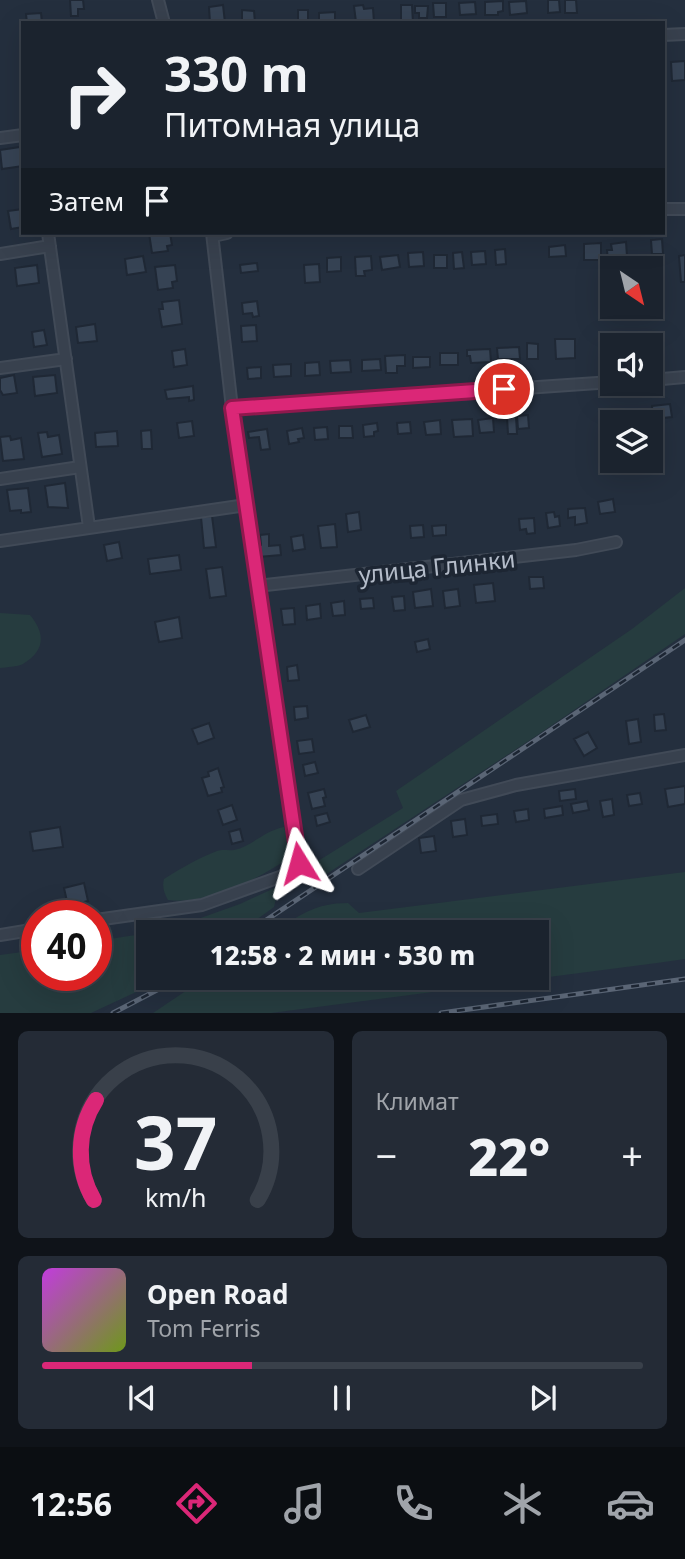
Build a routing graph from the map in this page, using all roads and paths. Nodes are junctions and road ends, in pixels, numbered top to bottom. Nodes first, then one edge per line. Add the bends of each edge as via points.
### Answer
1 (158, 0) edge
2 (163, 21) edge
3 (685, 34) edge
4 (665, 35) edge
5 (21, 135) edge
6 (0, 138) edge
7 (665, 209) edge
8 (685, 209) edge
9 (48, 235) edge
10 (213, 235) edge
11 (50, 246) junction
12 (0, 254) edge
13 (66, 359) junction
14 (0, 368) edge
15 (685, 377) edge
16 (663, 379) edge
17 (600, 383) edge
18 (232, 408) junction
19 (80, 467) junction
20 (0, 479) edge
21 (246, 505) junction
22 (89, 527) junction
23 (0, 541) edge
24 (616, 542) dead end
25 (257, 586) junction
26 (685, 755) edge
27 (358, 869) dead end
28 (112, 918) edge
29 (21, 932) edge
30 (0, 935) edge

1 - 2 street
3 - 4 street
5 - 6 street
7 - 8 street
9 - 11 street
10 - 18 street
11 - 12 street
11 - 13 street
13 - 14 street
13 - 19 street
15 - 16 street
17 - 18 street
18 - 21 street
19 - 20 street
19 - 22 street
21 - 22 street
21 - 25 street
22 - 23 street
24 - 25 street, улица Глинки
25 - 28 street via 299,863 288,874 202,905
26 - 27 street via 516,785 461,800
29 - 30 street

